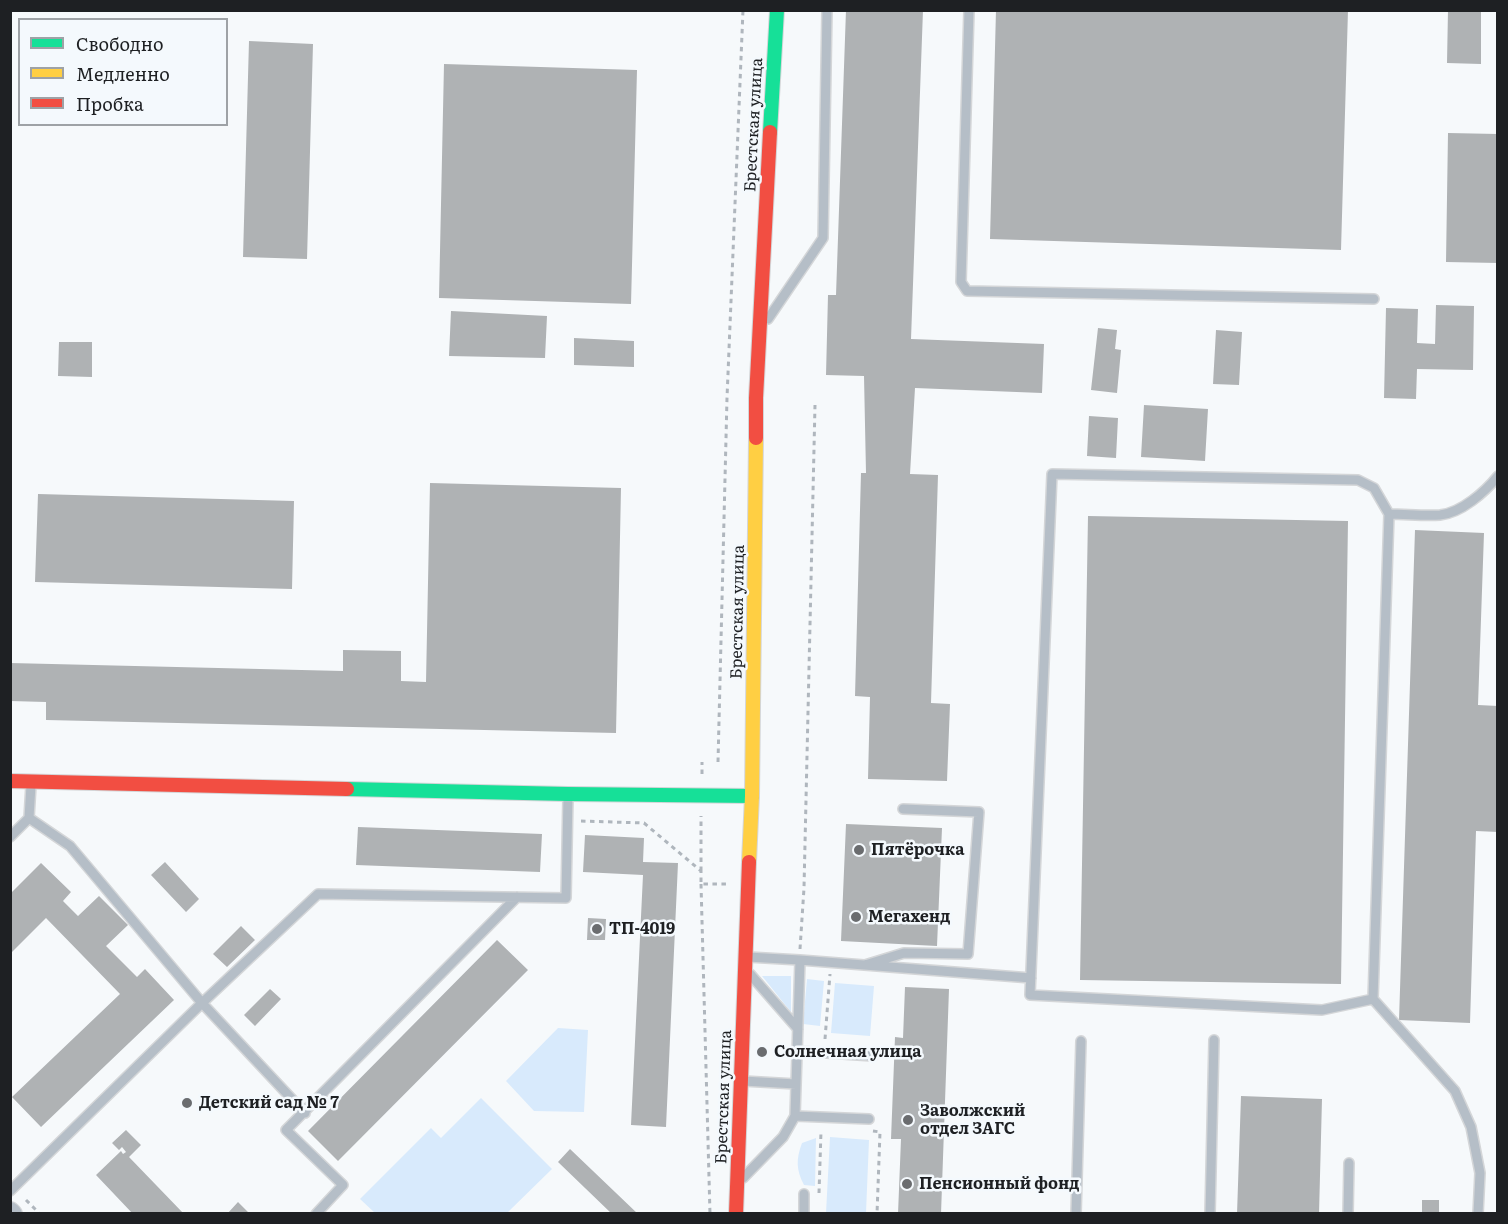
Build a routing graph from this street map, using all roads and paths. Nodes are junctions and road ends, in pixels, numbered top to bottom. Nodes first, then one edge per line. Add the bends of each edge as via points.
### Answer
1 (743, 10) edge
2 (777, 10) edge
3 (827, 10) edge
4 (969, 10) edge
5 (1374, 299) dead end
6 (760, 331) junction
7 (815, 405) dead end
8 (1497, 476) edge
9 (1389, 514) junction
10 (718, 762) dead end
11 (10, 781) edge
12 (31, 782) junction
13 (568, 794) junction
14 (752, 796) junction
15 (903, 809) dead end
16 (29, 818) junction
17 (567, 821) junction
18 (10, 837) edge
19 (701, 884) junction
20 (730, 884) dead end
21 (517, 897) junction
22 (800, 960) junction
23 (831, 962) junction
24 (745, 963) junction
25 (865, 965) junction
26 (1031, 978) junction
27 (1373, 999) junction
28 (202, 1003) junction
29 (798, 1029) junction
30 (1214, 1040) dead end
31 (1081, 1041) dead end
32 (797, 1051) junction
33 (824, 1053) junction
34 (873, 1056) dead end
35 (741, 1081) junction
36 (796, 1084) junction
37 (305, 1113) junction
38 (795, 1116) junction
39 (821, 1117) junction
40 (869, 1119) dead end
41 (868, 1131) dead end
42 (1349, 1163) dead end
43 (737, 1184) junction
44 (10, 1191) edge
45 (804, 1194) dead end
46 (818, 1203) dead end
47 (316, 1214) edge
48 (710, 1214) edge
49 (736, 1214) edge
50 (804, 1214) edge
51 (877, 1214) edge
52 (1076, 1214) edge
53 (1210, 1214) edge
54 (1348, 1214) edge
55 (1478, 1214) edge

1 - 10 path via 727,398
2 - 6 street, Брестская улица
3 - 6 lane via 823,238
4 - 5 lane via 961,282 966,291
6 - 14 street, Брестская улица
7 - 22 path
8 - 9 lane via 1488,488 1443,514
9 - 26 lane via 1374,488 1358,480 1052,474
9 - 27 lane
11 - 12 street
12 - 13 street
12 - 16 lane
13 - 14 street
13 - 17 lane
14 - 24 street, Брестская улица
15 - 25 lane via 979,812 968,954 904,953
16 - 18 lane
16 - 28 lane via 70,846
17 - 19 path via 644,824 701,872
17 - 21 lane via 566,898
19 - 20 path
19 - 48 path
21 - 28 lane via 318,894
21 - 37 lane
22 - 23 lane
22 - 24 lane
22 - 29 lane
23 - 25 lane
23 - 33 path
24 - 29 lane
24 - 35 street, Брестская улица
25 - 26 lane
26 - 27 lane via 1030,995 1322,1010
27 - 55 lane via 1455,1090 1471,1127 1480,1173
28 - 37 lane
28 - 44 lane
29 - 32 lane
30 - 53 lane
31 - 52 lane
32 - 33 lane
32 - 36 lane
33 - 34 lane
35 - 36 lane
35 - 43 street, Брестская улица
36 - 38 lane
37 - 47 lane via 286,1130 343,1185
38 - 39 lane
38 - 43 lane via 783,1137
39 - 40 lane
39 - 46 path
41 - 51 path via 880,1132
42 - 54 lane
43 - 49 street, Брестская улица
45 - 50 lane

